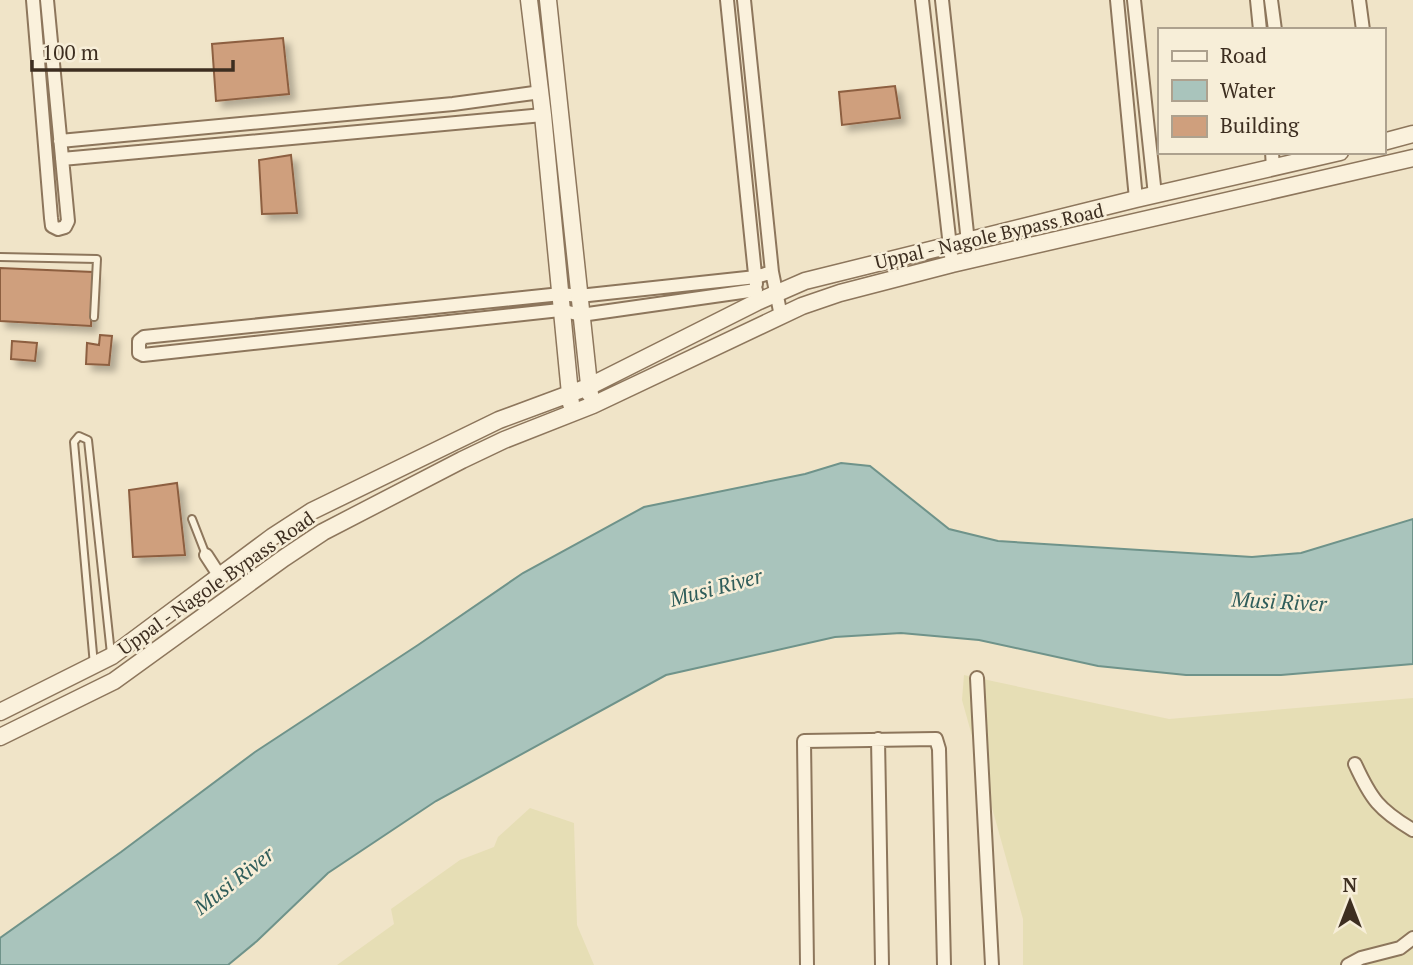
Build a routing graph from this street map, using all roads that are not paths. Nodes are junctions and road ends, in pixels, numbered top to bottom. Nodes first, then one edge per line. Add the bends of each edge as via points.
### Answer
1 (33, 0) edge
2 (47, 0) edge
3 (529, 0) edge
4 (548, 0) edge
5 (727, 0) edge
6 (744, 0) edge
7 (922, 0) edge
8 (942, 0) edge
9 (1117, 0) edge
10 (1134, 0) edge
11 (1256, 0) edge
12 (1272, 0) edge
13 (1359, 0) edge
14 (1260, 28) edge
15 (1275, 28) edge
16 (1363, 28) edge
17 (541, 92) junction
18 (543, 115) junction
19 (1413, 134) edge
20 (60, 141) junction
21 (1385, 141) edge
22 (1323, 154) edge
23 (1413, 158) edge
24 (62, 159) junction
25 (1280, 159) edge
26 (1155, 195) junction
27 (1136, 199) junction
28 (751, 232) junction
29 (967, 240) junction
30 (949, 245) junction
31 (770, 256) junction
32 (0, 257) edge
33 (970, 261) junction
34 (952, 264) junction
35 (772, 272) junction
36 (756, 290) junction
37 (778, 292) junction
38 (579, 296) junction
39 (561, 302) junction
40 (581, 315) junction
41 (781, 316) junction
42 (94, 317) dead end
43 (588, 387) junction
44 (570, 394) junction
45 (593, 405) junction
46 (572, 414) junction
47 (192, 519) dead end
48 (205, 555) joint
49 (219, 575) junction
50 (112, 656) junction
51 (94, 666) junction
52 (977, 678) dead end
53 (0, 712) edge
54 (0, 737) edge
55 (878, 739) junction
56 (1354, 764) dead end
57 (1413, 830) edge
58 (1413, 938) edge
59 (807, 965) edge
60 (883, 965) edge
61 (944, 965) edge
62 (992, 965) edge
63 (1348, 965) edge

1 - 24 street via 51,219 58,229 68,221
2 - 20 street
3 - 17 street
4 - 38 street
5 - 28 street
6 - 31 street
7 - 30 street
8 - 29 street
9 - 27 street
10 - 26 street
11 - 14 street
12 - 15 street
13 - 16 street
17 - 18 street
17 - 20 street
18 - 24 street
18 - 39 street
19 - 21 street
20 - 24 street
22 - 25 street, Uppal - Nagole Bypass Road
23 - 33 street, Uppal - Nagole Bypass Road
25 - 26 street, Uppal - Nagole Bypass Road
26 - 27 street, Uppal - Nagole Bypass Road
27 - 29 street, Uppal - Nagole Bypass Road
28 - 31 street
28 - 36 street
29 - 30 street, Uppal - Nagole Bypass Road
29 - 33 street
30 - 34 street
30 - 37 street, Uppal - Nagole Bypass Road
31 - 35 street
32 - 42 lane via 97,260
33 - 34 street, Uppal - Nagole Bypass Road
34 - 41 street, Uppal - Nagole Bypass Road via 840,293
35 - 36 street
35 - 37 street
36 - 37 street, Uppal - Nagole Bypass Road
36 - 38 street
36 - 40 street
36 - 43 street, Uppal - Nagole Bypass Road
37 - 41 street
38 - 39 street
38 - 40 street
39 - 39 street via 143,355 139,353 139,341 144,337
39 - 40 street
39 - 44 street
40 - 43 street
41 - 45 street, Uppal - Nagole Bypass Road
43 - 44 street, Uppal - Nagole Bypass Road
43 - 45 street
44 - 46 street
44 - 49 street, Uppal - Nagole Bypass Road via 499,420 312,511
45 - 46 street, Uppal - Nagole Bypass Road
46 - 54 street, Uppal - Nagole Bypass Road via 463,460 323,532 114,681
47 - 48 lane
48 - 49 street
49 - 50 street, Uppal - Nagole Bypass Road
50 - 51 street, Uppal - Nagole Bypass Road
50 - 51 lane via 88,440 79,436 74,442
51 - 53 street, Uppal - Nagole Bypass Road
52 - 62 street
55 - 59 street via 804,741
55 - 60 street
55 - 61 street via 936,739 939,749
56 - 57 street via 1377,804
58 - 63 street via 1400,948

